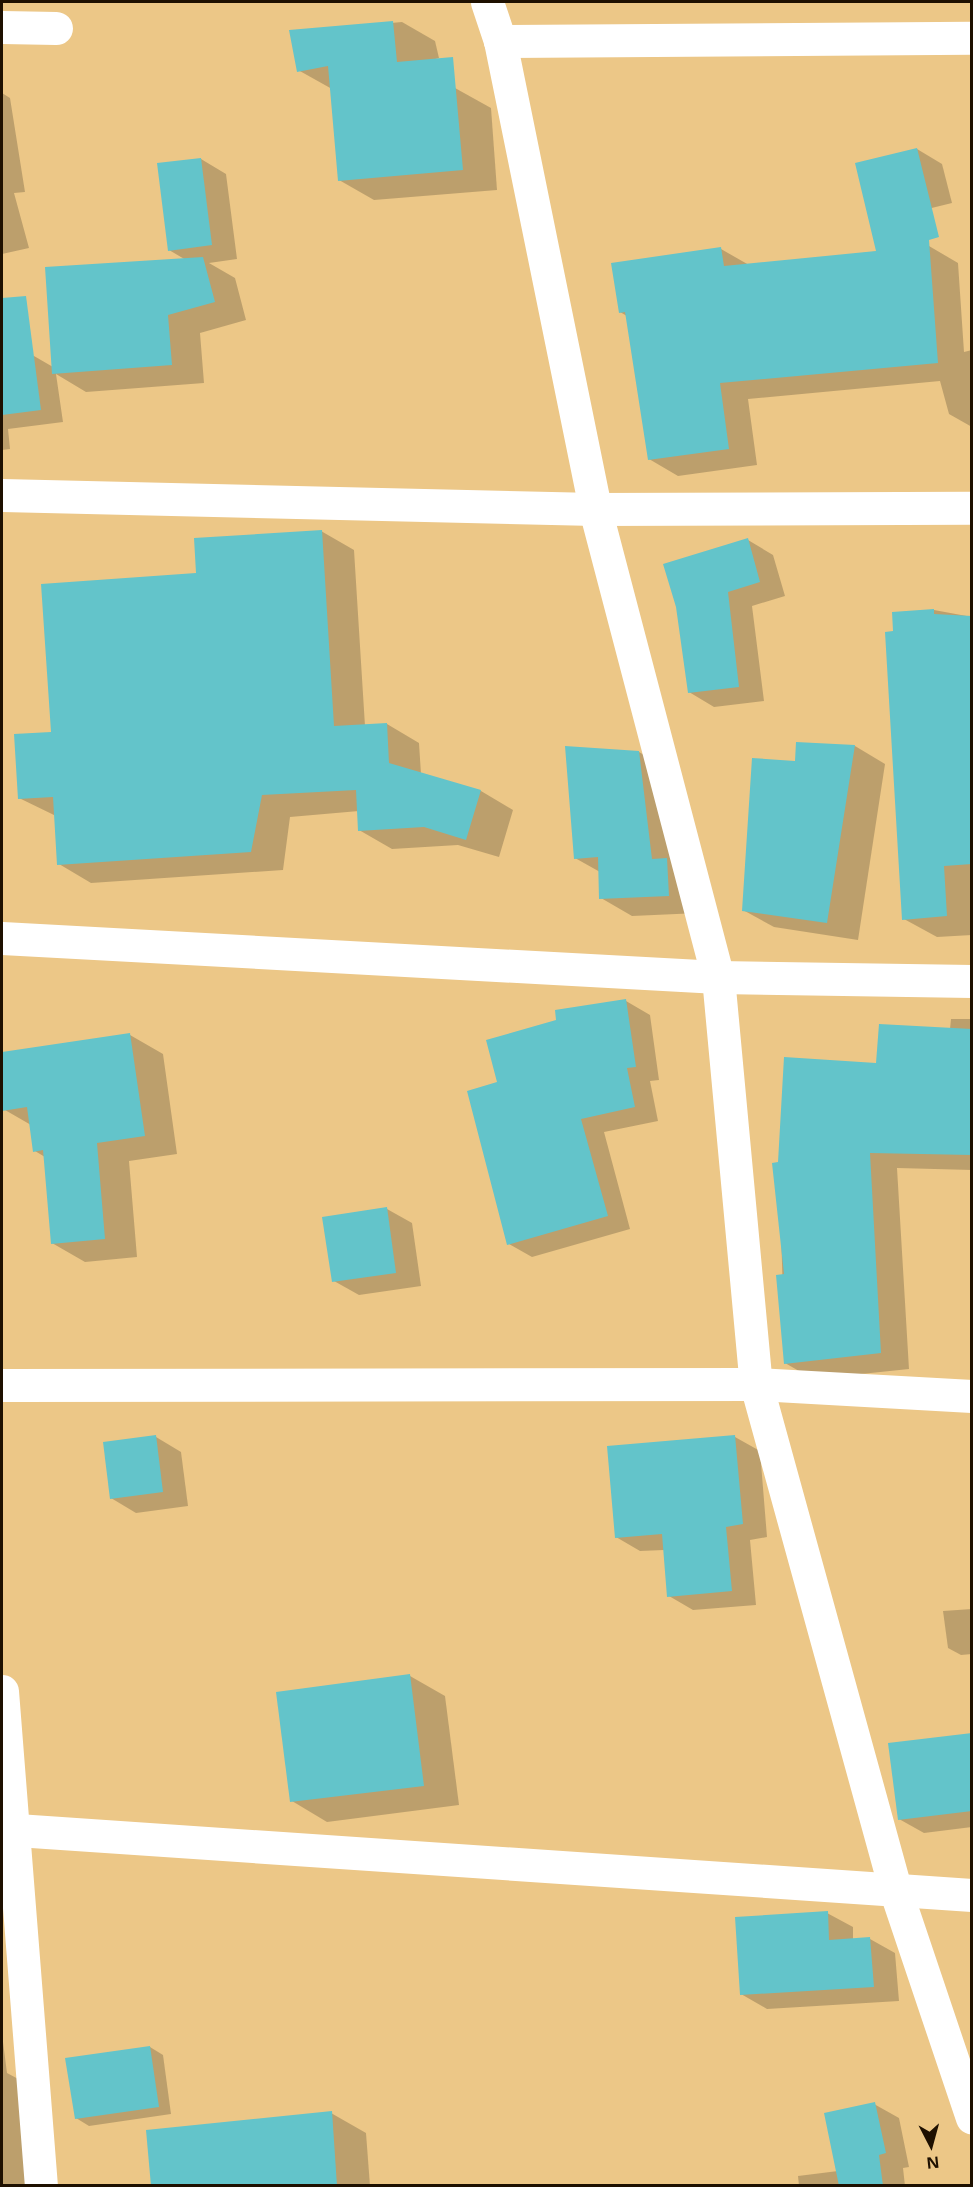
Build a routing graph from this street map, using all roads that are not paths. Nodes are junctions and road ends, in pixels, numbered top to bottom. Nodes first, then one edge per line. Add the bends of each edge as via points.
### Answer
1 (487, 2) edge
2 (2, 27) edge
3 (56, 28) dead end
4 (972, 38) edge
5 (500, 41) junction
6 (2, 495) edge
7 (595, 508) junction
8 (972, 508) edge
9 (2, 938) edge
10 (718, 977) junction
11 (972, 981) edge
12 (756, 1384) junction
13 (2, 1386) edge
14 (972, 1396) edge
15 (2, 1691) edge
16 (9, 1828) edge
17 (896, 1892) junction
18 (972, 1895) edge
19 (972, 2118) edge
20 (41, 2186) edge

1 - 5 street
2 - 3 street
4 - 5 street
5 - 7 street
6 - 7 street
7 - 8 street
7 - 10 street
9 - 10 street
10 - 11 street
10 - 12 street
12 - 13 street
12 - 14 street
12 - 17 street
15 - 16 street
16 - 17 street
16 - 20 street
17 - 18 street
17 - 19 street

